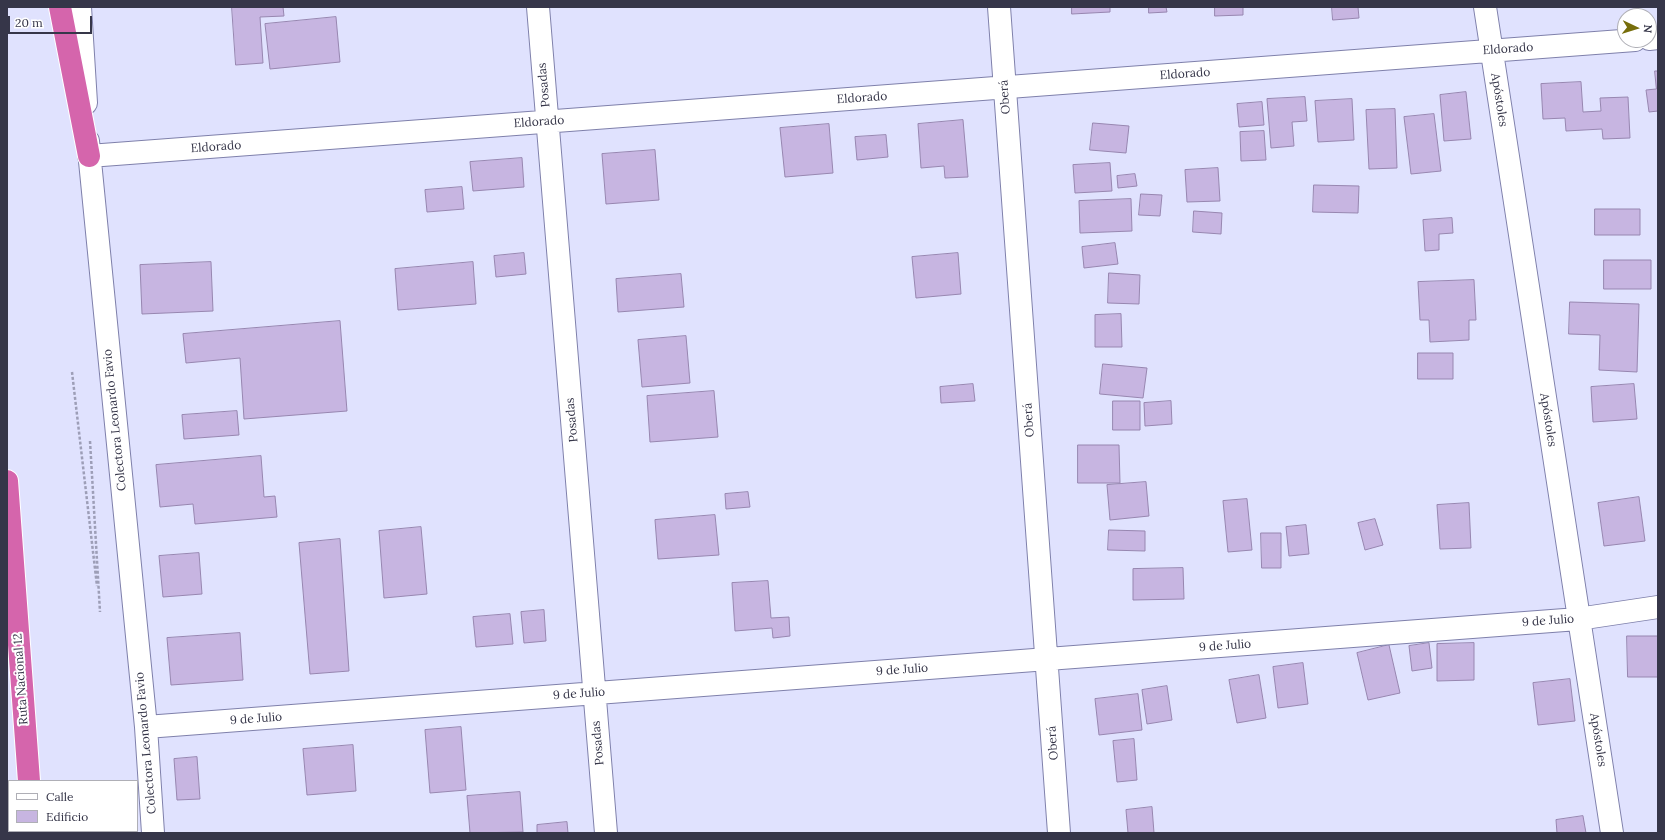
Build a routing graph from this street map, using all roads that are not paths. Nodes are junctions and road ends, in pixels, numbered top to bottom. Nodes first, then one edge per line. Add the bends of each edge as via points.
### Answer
1 (60, 7) edge
2 (80, 7) edge
3 (538, 7) edge
4 (998, 7) edge
5 (1485, 7) edge
6 (1617, 41) edge
7 (1492, 51) junction
8 (1004, 87) junction
9 (547, 122) junction
10 (90, 156) junction
11 (7, 482) edge
12 (1658, 608) edge
13 (1578, 619) junction
14 (1046, 659) junction
15 (594, 693) junction
16 (146, 727) junction
17 (28, 780) edge
18 (153, 833) edge
19 (606, 833) edge
20 (1059, 833) edge
21 (1612, 833) edge

1 - 10 highway
2 - 10 street, Colectora Leonardo Favio
3 - 9 street, Posadas
4 - 8 street, Oberá
5 - 7 street, Apóstoles
6 - 7 street, Eldorado
7 - 8 street, Eldorado
7 - 13 street, Apóstoles
8 - 9 street, Eldorado
8 - 14 street, Oberá
9 - 10 street, Eldorado
9 - 15 street, Posadas
10 - 16 street, Colectora Leonardo Favio
11 - 17 highway, Ruta Nacional 12
12 - 13 street, 9 de Julio
13 - 14 street, 9 de Julio
13 - 21 street, Apóstoles
14 - 15 street, 9 de Julio
14 - 20 street, Oberá
15 - 16 street, 9 de Julio
15 - 19 street, Posadas
16 - 18 street, Colectora Leonardo Favio

